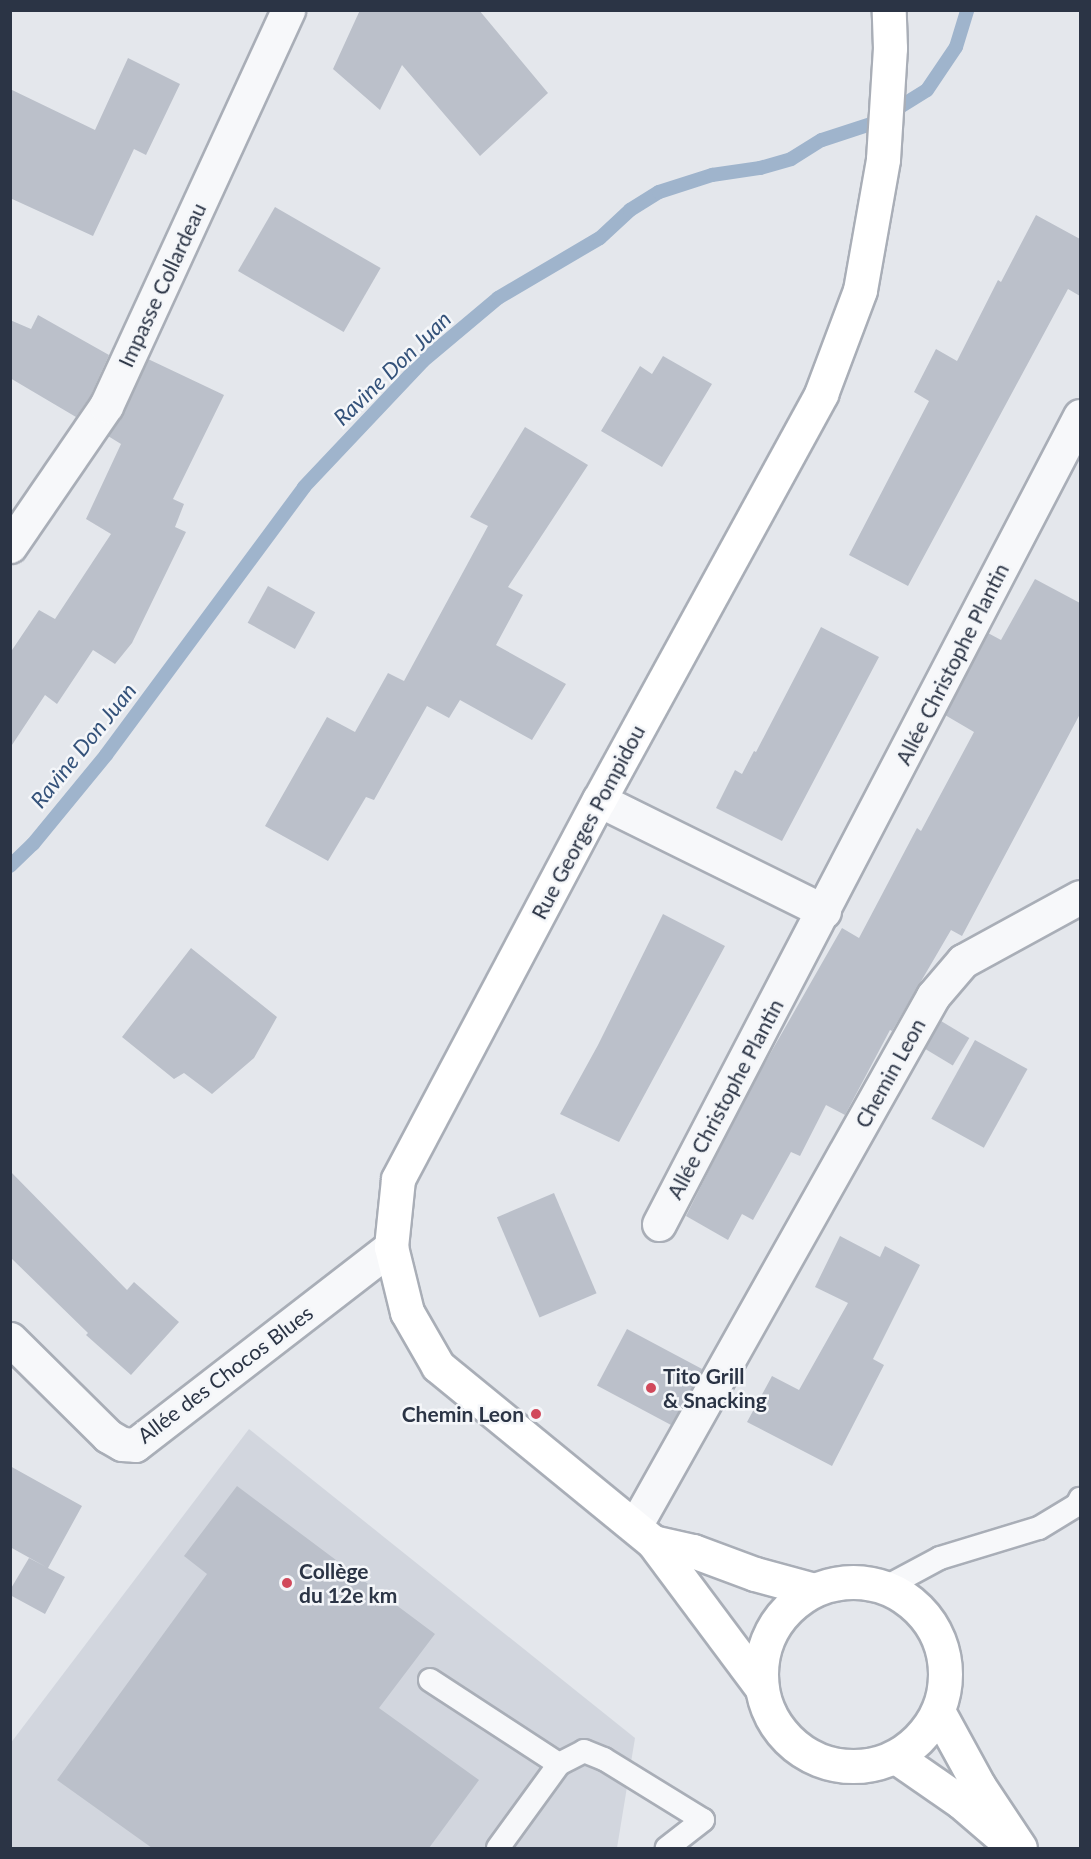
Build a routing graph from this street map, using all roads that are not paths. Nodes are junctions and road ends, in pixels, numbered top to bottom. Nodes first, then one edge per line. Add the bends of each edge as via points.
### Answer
1 (288, 10) edge
2 (889, 10) edge
3 (1080, 416) edge
4 (10, 546) edge
5 (599, 800) junction
6 (1080, 897) edge
7 (825, 911) junction
8 (659, 1224) dead end
9 (391, 1247) junction
10 (10, 1339) edge
11 (1080, 1499) edge
12 (644, 1534) junction
13 (886, 1587) junction
14 (814, 1590) junction
15 (430, 1680) dead end
16 (761, 1687) junction
17 (939, 1713) junction
18 (896, 1757) junction
19 (559, 1764) junction
20 (498, 1848) edge
21 (667, 1848) edge
22 (1015, 1848) edge
23 (1020, 1848) edge

1 - 4 street, Impasse Collardeau via 106,406
2 - 5 main road, Rue Georges Pompidou via 883,159 860,290 821,394
3 - 7 street, Allée Christophe Plantin
5 - 7 street
5 - 9 main road, Rue Georges Pompidou via 398,1179
6 - 12 street, Chemin Leon via 963,961 933,996
7 - 8 street, Allée Christophe Plantin
9 - 10 street, Allée des Chocos Blues via 135,1445 122,1444 108,1436
9 - 12 main road, Rue Georges Pompidou via 407,1312 438,1366
11 - 13 lane via 1077,1505 1039,1528 940,1558
12 - 14 main road, Rue Georges Pompidou via 755,1574
12 - 16 main road, Rue Georges Pompidou
13 - 14 main road via 862,1582
13 - 17 main road via 912,1602 933,1625 944,1653 946,1683
14 - 16 main road via 789,1607 772,1630 762,1658
15 - 19 lane
16 - 18 main road via 769,1713 784,1736 805,1754 831,1764 859,1767
17 - 18 main road via 920,1737
17 - 23 main road
18 - 22 main road via 961,1802
19 - 20 lane
19 - 21 lane via 584,1751 604,1759 703,1820

